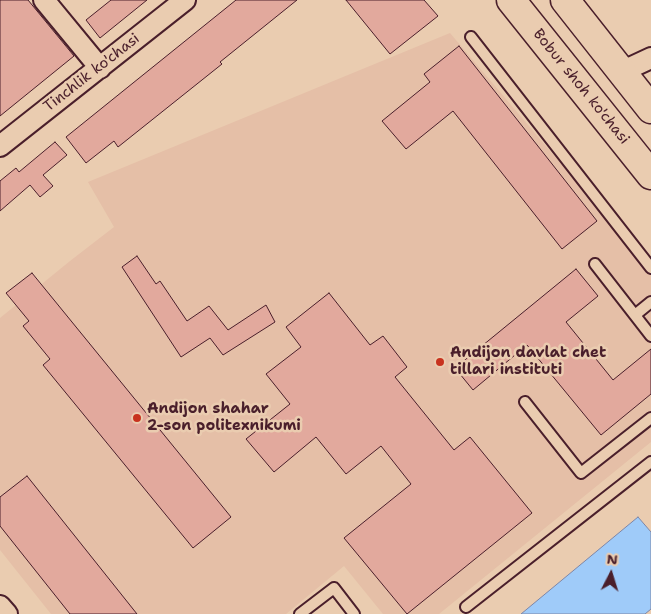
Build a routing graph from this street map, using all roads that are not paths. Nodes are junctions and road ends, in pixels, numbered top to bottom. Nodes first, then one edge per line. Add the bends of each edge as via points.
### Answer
1 (44, 0) edge
2 (184, 0) edge
3 (511, 0) edge
4 (565, 0) edge
5 (472, 37) dead end
6 (651, 58) edge
7 (100, 68) junction
8 (621, 72) junction
9 (651, 109) edge
10 (0, 146) edge
11 (651, 175) edge
12 (595, 264) dead end
13 (651, 268) edge
14 (651, 302) edge
15 (635, 315) junction
16 (651, 336) edge
17 (525, 402) dead end
18 (651, 418) edge
19 (651, 462) edge
20 (0, 606) edge
21 (466, 607) dead end
22 (7, 614) edge
23 (300, 614) edge
24 (354, 614) edge

1 - 7 street
2 - 7 street, Tinchlik ko'chasi
3 - 11 main road, Bobur shoh ko'chasi
4 - 8 main road
5 - 13 lane
6 - 8 street
7 - 10 street, Tinchlik ko'chasi
8 - 9 main road
12 - 15 lane
14 - 15 lane
15 - 16 lane
17 - 18 lane via 580,473
19 - 21 lane
20 - 22 street
23 - 24 lane via 334,588

